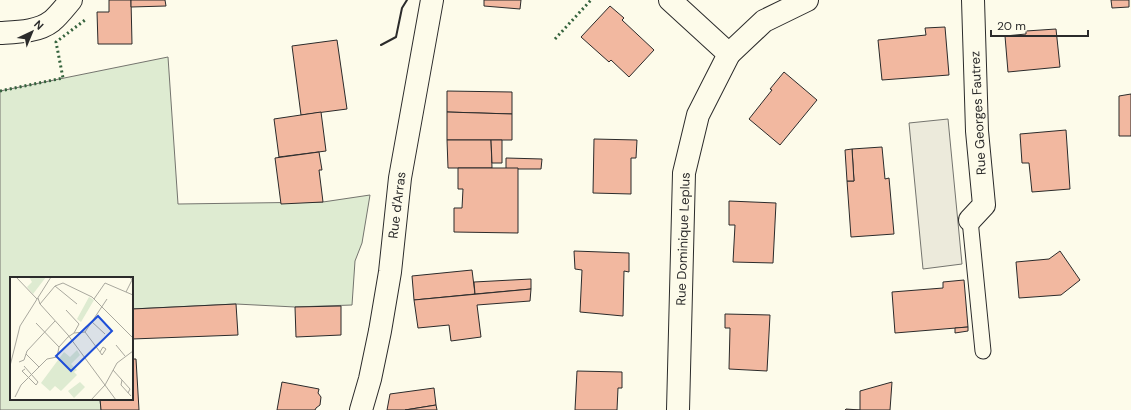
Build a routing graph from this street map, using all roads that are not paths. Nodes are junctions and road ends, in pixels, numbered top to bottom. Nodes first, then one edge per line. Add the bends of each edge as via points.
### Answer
1 (71, 0) edge
2 (432, 0) edge
3 (670, 0) edge
4 (807, 0) edge
5 (973, 0) edge
6 (0, 33) edge
7 (728, 54) junction
8 (970, 220) joint
9 (983, 352) dead end
10 (361, 410) edge
11 (678, 410) edge

1 - 6 street via 51,22 36,29
2 - 10 street, Rue d'Arras via 400,178 390,272 380,331
3 - 7 street
4 - 7 street via 764,21
5 - 8 street, Rue Georges Fautrez via 977,131 984,205
7 - 11 street, Rue Dominique Leplus via 698,115 684,173
8 - 9 lane

